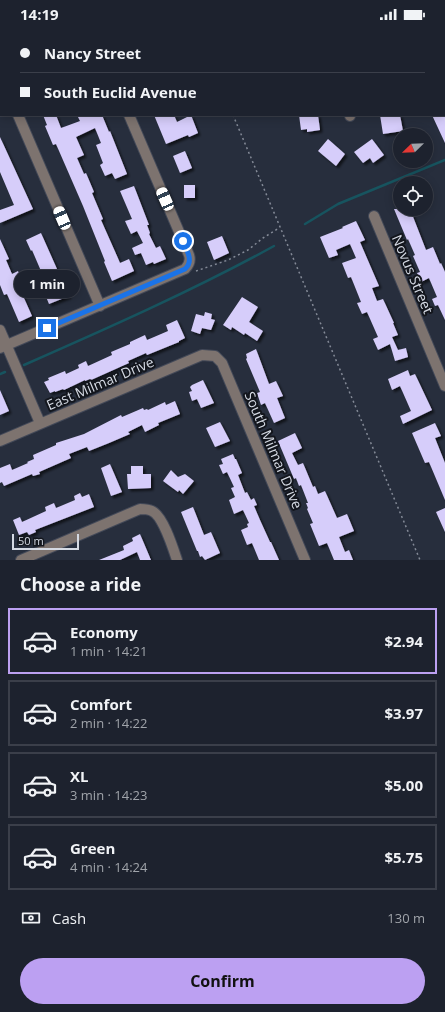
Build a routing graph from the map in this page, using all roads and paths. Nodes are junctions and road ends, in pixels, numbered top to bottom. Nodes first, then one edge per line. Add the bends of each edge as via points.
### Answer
1 (18, 116) edge
2 (129, 116) edge
3 (233, 116) edge
4 (374, 216) dead end
5 (280, 228) junction
6 (187, 266) junction
7 (100, 306) junction
8 (0, 330) edge
9 (3, 347) edge
10 (212, 355) joint
11 (445, 386) edge
12 (40, 424) junction
13 (0, 440) edge
14 (20, 560) edge
15 (178, 560) edge
16 (305, 560) edge
17 (420, 560) edge

1 - 7 street
2 - 6 street via 189,255
3 - 5 path
4 - 11 street, Novus Street
5 - 6 path via 228,260 198,271
5 - 17 path
6 - 7 street
7 - 9 street
8 - 9 street
9 - 12 street
10 - 12 street, East Milmar Drive via 202,355
10 - 16 street, South Milmar Drive via 222,363
12 - 13 street, East Milmar Drive
14 - 15 street via 140,509 152,510 160,518

